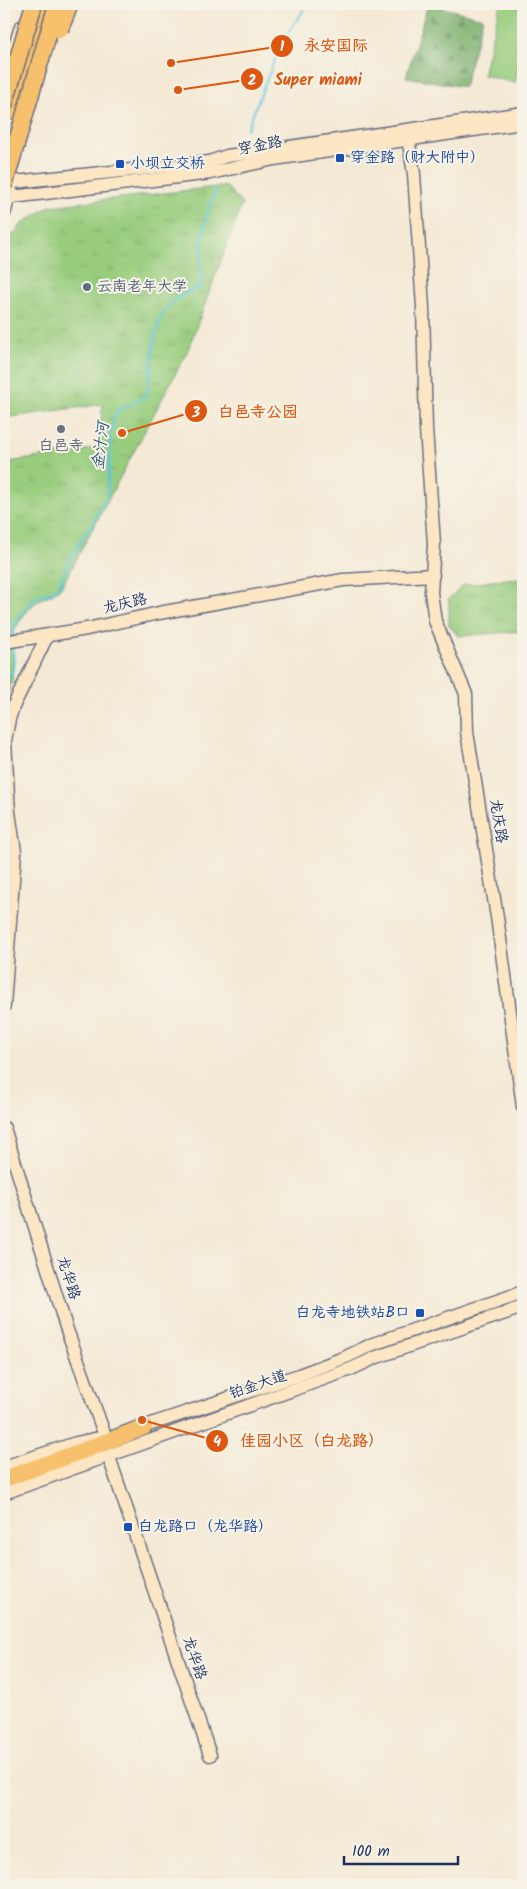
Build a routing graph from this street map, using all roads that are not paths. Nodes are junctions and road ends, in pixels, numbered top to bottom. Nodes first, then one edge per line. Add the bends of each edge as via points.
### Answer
1 (33, 4) edge
2 (42, 4) edge
3 (48, 4) edge
4 (56, 4) edge
5 (70, 4) edge
6 (17, 45) junction
7 (4, 77) edge
8 (10, 110) edge
9 (523, 113) edge
10 (523, 123) edge
11 (408, 138) junction
12 (22, 139) junction
13 (4, 150) edge
14 (7, 189) edge
15 (4, 214) edge
16 (433, 576) junction
17 (48, 636) junction
18 (10, 642) edge
19 (4, 1006) edge
20 (523, 1107) edge
21 (4, 1128) edge
22 (523, 1292) edge
23 (523, 1308) edge
24 (335, 1368) junction
25 (144, 1427) junction
26 (105, 1436) junction
27 (109, 1457) junction
28 (4, 1467) edge
29 (4, 1479) edge
30 (4, 1493) edge
31 (210, 1755) dead end

1 - 6 highway, bridge
2 - 8 main road
3 - 8 main road
4 - 12 highway, bridge
4 - 12 street via 50,59
5 - 12 highway, bridge
6 - 7 street
6 - 8 highway, bridge
9 - 14 street, 穿金路 via 226,156 208,162
10 - 11 street, 穿金路
11 - 14 street, 穿金路 via 274,159 211,173
11 - 16 street, 龙庆路 via 414,174 424,307
12 - 13 street via 19,148
12 - 14 highway, bridge
14 - 15 street
16 - 17 street, 龙庆路 via 343,580
16 - 20 street, 龙庆路 via 430,593 435,621 466,694 467,732
17 - 18 street, 龙庆路
17 - 19 street via 11,713 5,742 15,852
21 - 26 street, 龙华路 via 66,1326
22 - 24 street, 铂金大道 via 373,1344
23 - 24 street, 铂金大道
24 - 25 street, 铂金大道
24 - 27 street, 铂金大道
25 - 26 street, 铂金大道
25 - 29 highway
26 - 28 street, 铂金大道
27 - 30 street, 铂金大道
27 - 31 street, 龙华路

